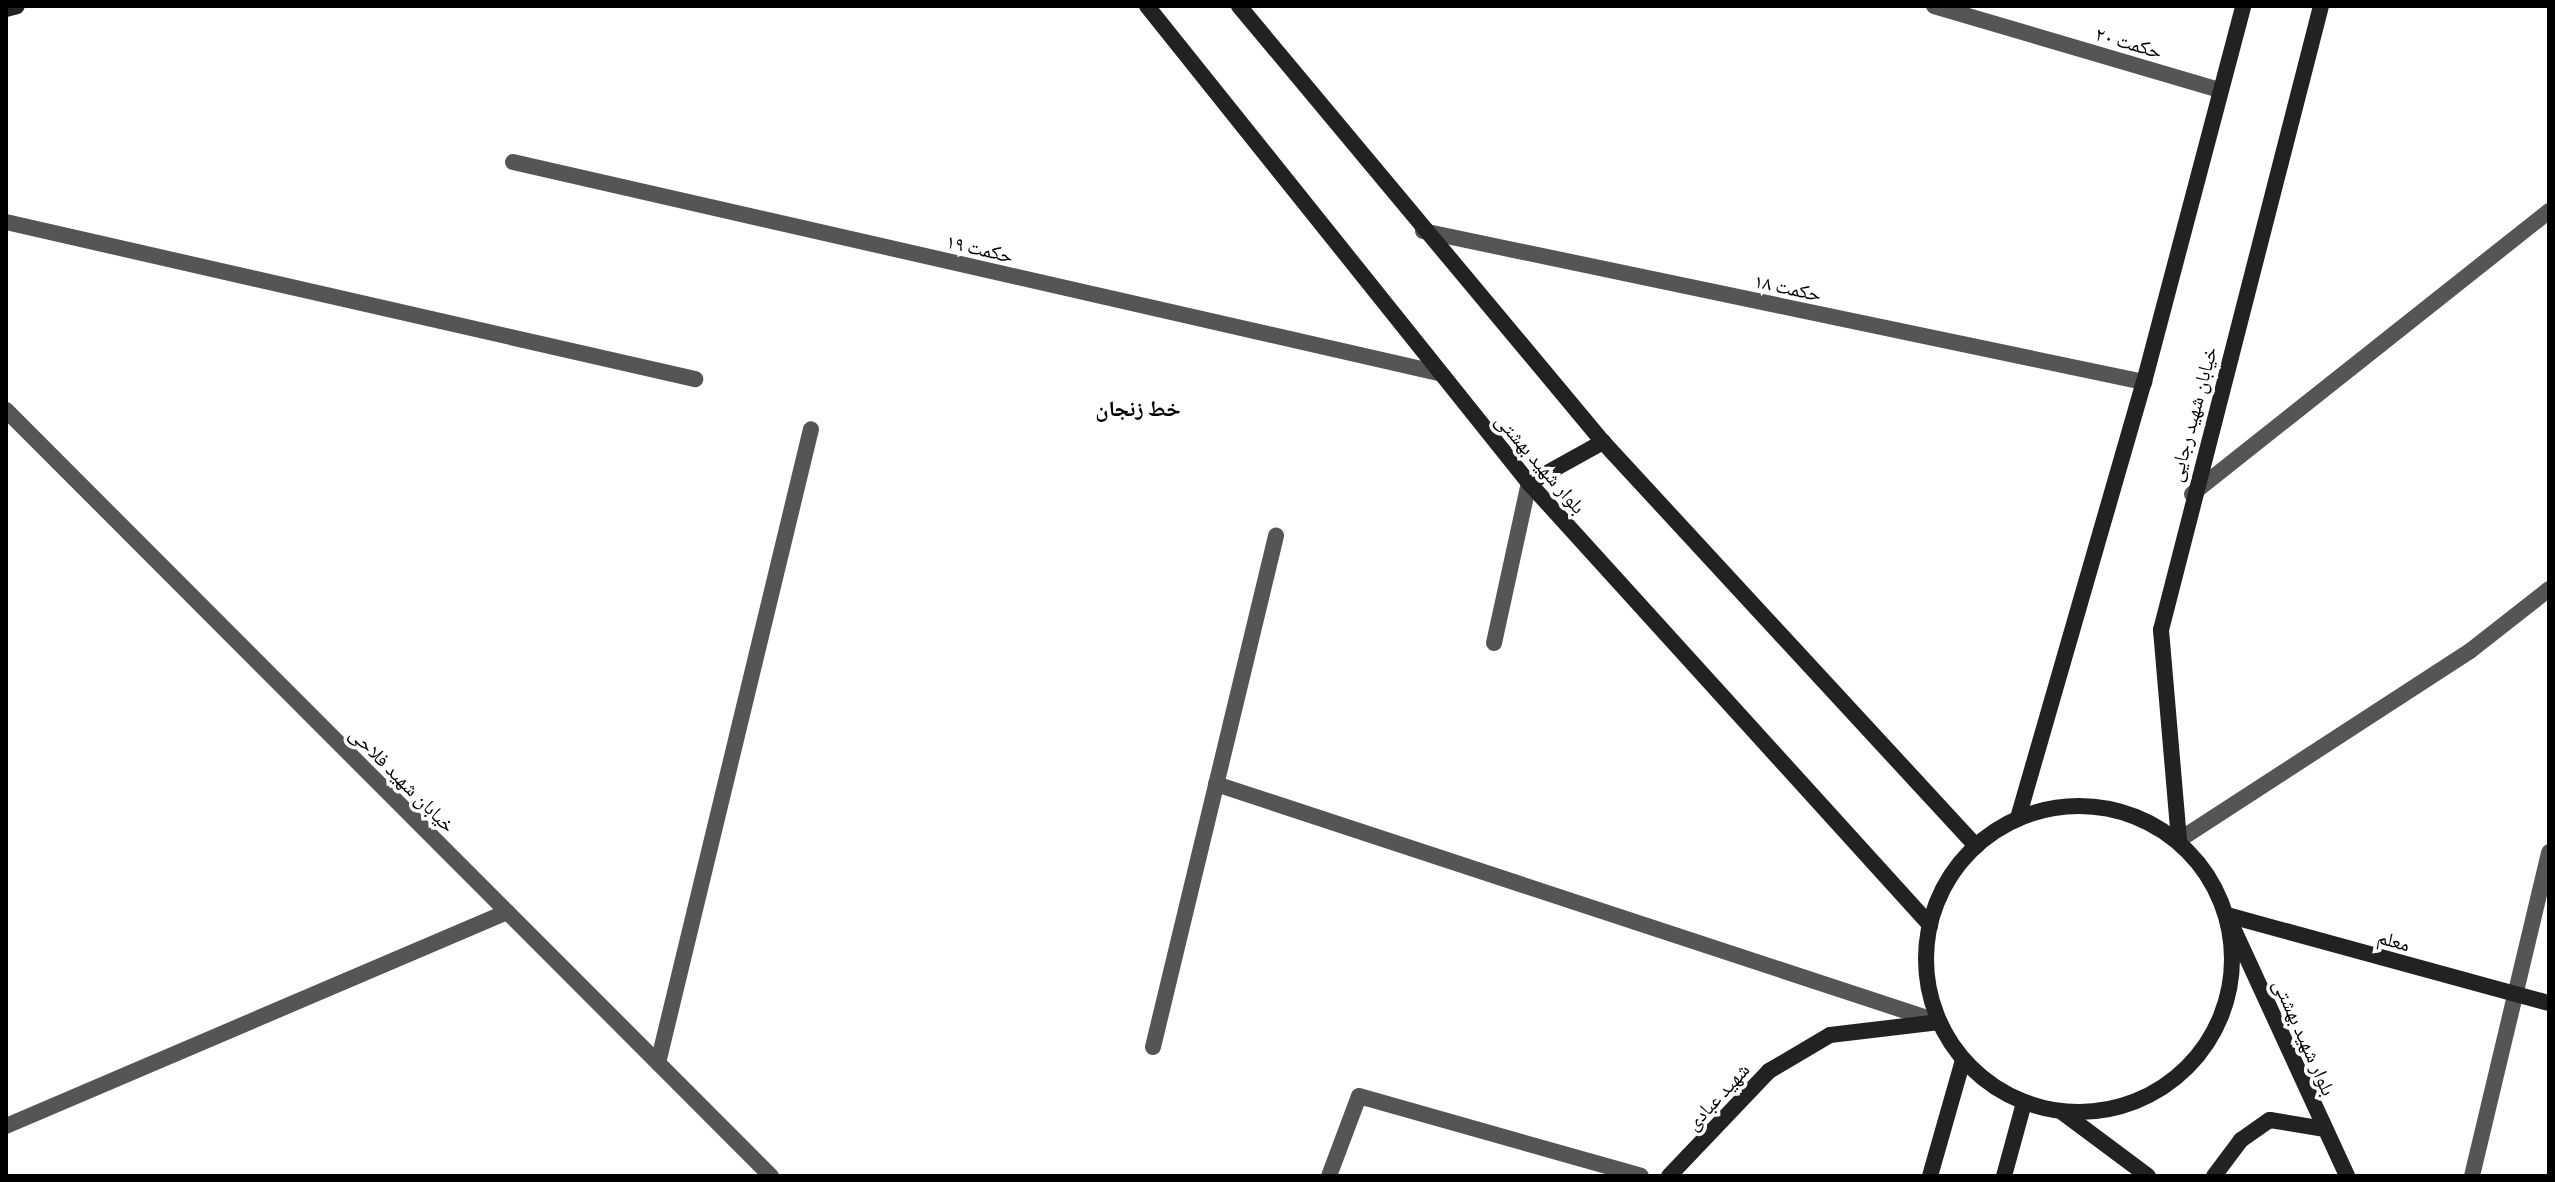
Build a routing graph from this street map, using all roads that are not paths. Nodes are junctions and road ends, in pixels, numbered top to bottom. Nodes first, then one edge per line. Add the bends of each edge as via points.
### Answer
1 (17, 6) edge
2 (1147, 6) edge
3 (1239, 6) edge
4 (1934, 6) edge
5 (2243, 6) edge
6 (2321, 6) edge
7 (6, 9) edge
8 (2220, 90) junction
9 (513, 162) dead end
10 (2549, 211) edge
11 (6, 222) edge
12 (1423, 231) junction
13 (1439, 373) junction
14 (695, 379) dead end
15 (2144, 382) junction
16 (6, 410) edge
17 (811, 429) dead end
18 (1603, 442) junction
19 (1529, 483) junction
20 (2192, 494) junction
21 (1276, 536) dead end
22 (2549, 589) edge
23 (1494, 643) dead end
24 (1216, 784) junction
25 (2018, 818) junction
26 (2179, 840) junction
27 (1976, 846) junction
28 (2549, 852) edge
29 (507, 912) junction
30 (2227, 915) junction
31 (1930, 925) junction
32 (2515, 993) junction
33 (2549, 1003) edge
34 (1939, 1022) junction
35 (1153, 1047) dead end
36 (1963, 1060) junction
37 (658, 1063) junction
38 (2024, 1103) junction
39 (2062, 1112) junction
40 (6, 1126) edge
41 (2325, 1129) junction
42 (771, 1176) edge
43 (1329, 1176) edge
44 (1641, 1176) edge
45 (1669, 1176) edge
46 (1930, 1176) edge
47 (2004, 1176) edge
48 (2148, 1176) edge
49 (2214, 1176) edge
50 (2347, 1176) edge
51 (2472, 1176) edge

1 - 7 main road
2 - 13 main road, بلوار شهید بهشتی
3 - 12 main road
4 - 8 street, حکمت ۲۰
5 - 8 main road
6 - 20 main road, خیابان شهید رجایی
8 - 15 main road
9 - 13 street, حکمت ۱۹
10 - 20 street
11 - 14 street
12 - 15 street, حکمت ۱۸
12 - 18 main road
13 - 19 main road, بلوار شهید بهشتی
15 - 25 main road
16 - 29 street, خیابان شهید فلاحی
17 - 37 street
18 - 19 main road
18 - 27 main road
19 - 23 street
19 - 31 main road, بلوار شهید بهشتی
20 - 26 main road, خیابان شهید رجایی via 2161,630
21 - 24 street
22 - 26 street via 2470,651
24 - 34 street
24 - 35 street
25 - 26 main road, بلوار شهید بهشتی via 2058,806 2101,806 2143,818
25 - 27 main road, بلوار شهید بهشتی
26 - 30 main road, بلوار شهید بهشتی via 2208,874
27 - 31 main road, بلوار شهید بهشتی via 1947,882
28 - 32 street
29 - 37 street, خیابان شهید فلاحی
29 - 40 street
30 - 32 main road, معلم
30 - 39 main road via 2233,965 2223,1014 2197,1057 2159,1090 2136,1100 2112,1109
30 - 41 main road, بلوار شهید بهشتی
31 - 34 main road, بلوار شهید بهشتی via 1926,974
32 - 33 main road, معلم
32 - 51 street
34 - 36 main road, بلوار شهید بهشتی
34 - 45 main road, شهید عبادی via 1830,1035 1769,1071
36 - 38 main road, بلوار شهید بهشتی via 1991,1085
36 - 46 main road
37 - 42 street, خیابان شهید فلاحی
38 - 39 main road, بلوار شهید بهشتی
38 - 47 main road
39 - 48 main road
41 - 49 main road via 2270,1120 2241,1140
41 - 50 main road, بلوار شهید بهشتی
43 - 44 street via 1359,1096

